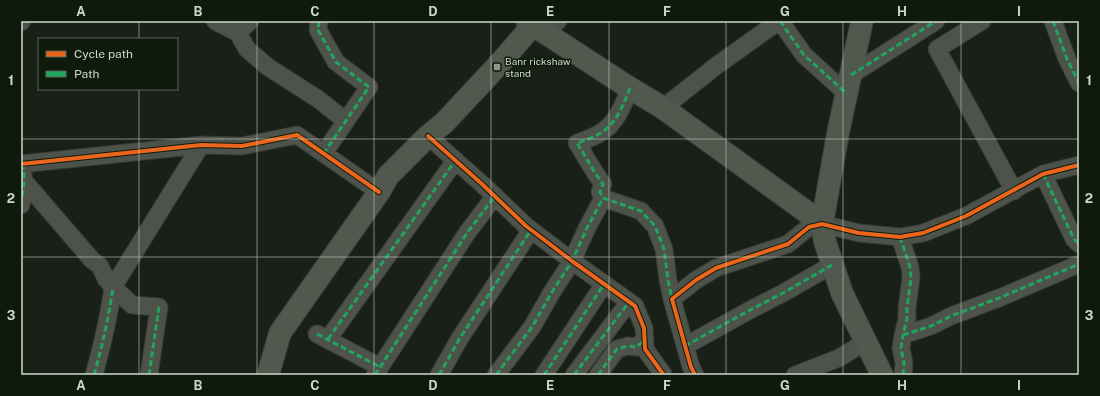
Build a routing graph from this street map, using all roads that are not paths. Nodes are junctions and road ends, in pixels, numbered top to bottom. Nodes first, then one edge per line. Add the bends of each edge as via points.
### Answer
1 (214, 21) edge
2 (250, 21) edge
3 (318, 21) edge
4 (780, 21) edge
5 (862, 21) edge
6 (936, 21) edge
7 (982, 21) edge
8 (1053, 21) edge
9 (541, 25) edge
10 (238, 33) junction
11 (1079, 83) edge
12 (849, 85) junction
13 (630, 88) junction
14 (663, 108) junction
15 (346, 121) junction
16 (428, 136) junction
17 (201, 145) junction
18 (324, 154) junction
19 (455, 161) junction
20 (22, 164) edge
21 (1079, 165) edge
22 (1043, 174) junction
23 (24, 181) junction
24 (1014, 191) junction
25 (379, 192) junction
26 (495, 196) junction
27 (603, 198) junction
28 (21, 205) edge
29 (822, 224) junction
30 (531, 230) junction
31 (900, 237) junction
32 (1079, 244) edge
33 (572, 261) junction
34 (1079, 264) edge
35 (832, 265) junction
36 (604, 284) junction
37 (113, 287) junction
38 (672, 299) junction
39 (629, 302) junction
40 (903, 335) junction
41 (645, 340) junction
42 (865, 342) junction
43 (685, 346) junction
44 (378, 371) edge
45 (94, 375) edge
46 (149, 375) edge
47 (268, 375) edge
48 (438, 375) edge
49 (496, 375) edge
50 (544, 375) edge
51 (574, 375) edge
52 (598, 375) edge
53 (662, 375) edge
54 (695, 375) edge
55 (795, 375) edge
56 (882, 375) edge
57 (903, 375) edge

1 - 10 street
2 - 10 street
3 - 15 street via 318,30 336,62 369,87
4 - 12 street via 804,55
4 - 14 street via 716,66
5 - 12 main road
6 - 12 street
7 - 24 street via 937,49
8 - 11 street
9 - 13 main road
9 - 16 main road
10 - 15 street via 247,49 268,67 318,99
12 - 29 main road
13 - 14 main road
13 - 27 street via 618,115 606,130 577,143 603,184 600,192
14 - 29 main road
15 - 18 street
16 - 19 street
16 - 25 main road via 388,176
17 - 18 street via 242,146 297,135
17 - 20 street
17 - 37 street
18 - 25 street
19 - 26 street
19 - 44 street via 323,336
20 - 23 street
21 - 22 street
22 - 24 street
22 - 32 street via 1074,240
23 - 28 street
23 - 37 street via 100,266
24 - 31 street via 966,216 923,233
25 - 47 main road via 280,333
26 - 30 street
26 - 44 street via 467,233
27 - 33 street
27 - 38 street via 641,211 655,226 664,249
29 - 31 street via 859,233
29 - 35 main road
29 - 38 street via 809,227 788,244 716,268
30 - 33 street
30 - 48 street
31 - 40 street via 911,278
33 - 36 street
33 - 49 street via 532,327
34 - 40 street via 931,326
35 - 42 main road
35 - 43 street
36 - 39 street
36 - 50 street
37 - 45 street via 105,335
37 - 46 street via 132,305 159,308
38 - 43 street
39 - 41 street via 635,306 644,328
39 - 51 street
40 - 57 street
41 - 52 street via 636,348 628,346 617,349
41 - 53 street via 645,349
42 - 55 street via 839,358
42 - 56 main road
43 - 54 street

